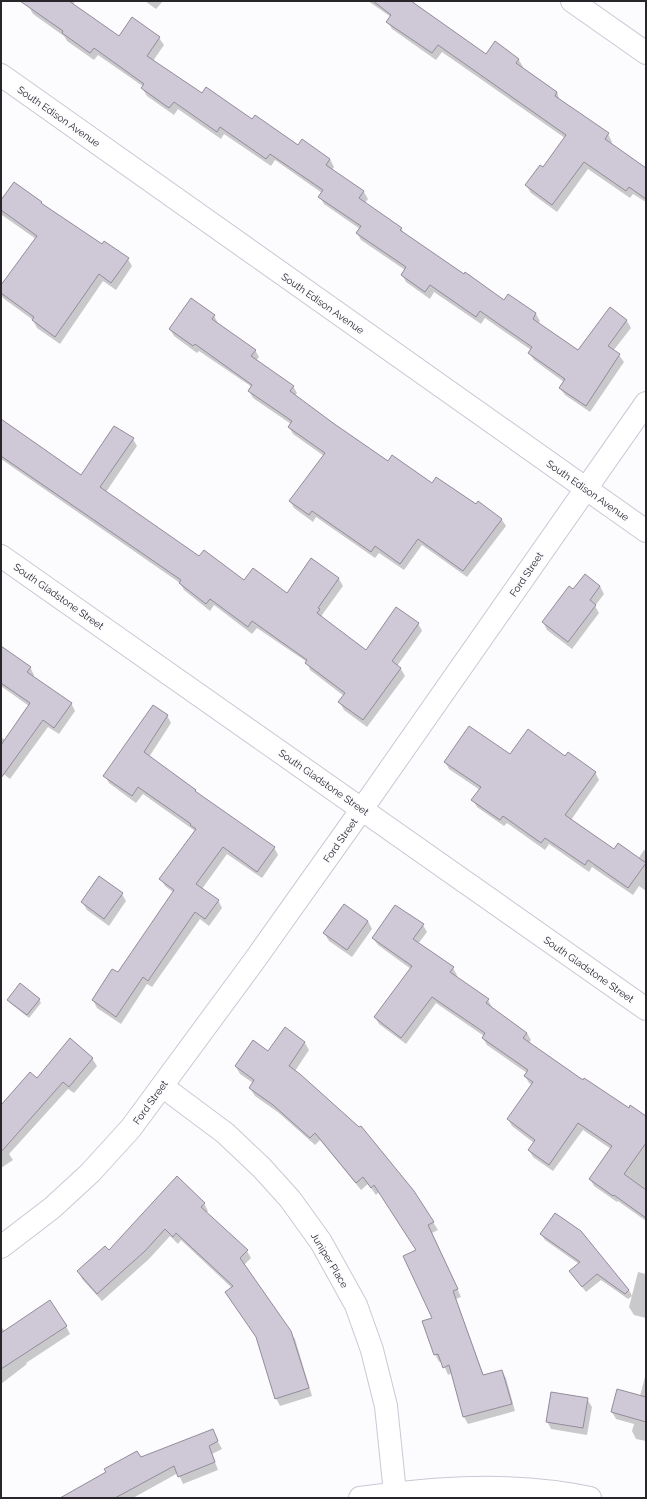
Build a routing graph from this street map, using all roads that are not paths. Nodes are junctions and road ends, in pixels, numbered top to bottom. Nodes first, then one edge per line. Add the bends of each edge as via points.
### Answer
1 (572, 1) edge
2 (646, 53) edge
3 (1, 75) edge
4 (646, 403) edge
5 (585, 488) junction
6 (646, 531) edge
7 (1, 556) edge
8 (362, 809) junction
9 (646, 1009) edge
10 (162, 1086) junction
11 (1, 1247) edge
12 (395, 1493) junction
13 (360, 1498) edge
14 (590, 1498) edge

1 - 2 street
3 - 5 street, South Edison Avenue
4 - 5 street, Ford Street
5 - 6 street, South Edison Avenue
5 - 8 street, Ford Street
7 - 8 street, South Gladstone Street
8 - 9 street, South Gladstone Street
8 - 10 street, Ford Street
10 - 11 street, Ford Street via 131,1128 90,1173 52,1208
10 - 12 street, Juniper Place via 225,1133 262,1168 290,1199 321,1242 356,1305 372,1350 386,1406
12 - 13 street
12 - 14 street via 516,1488 563,1492

